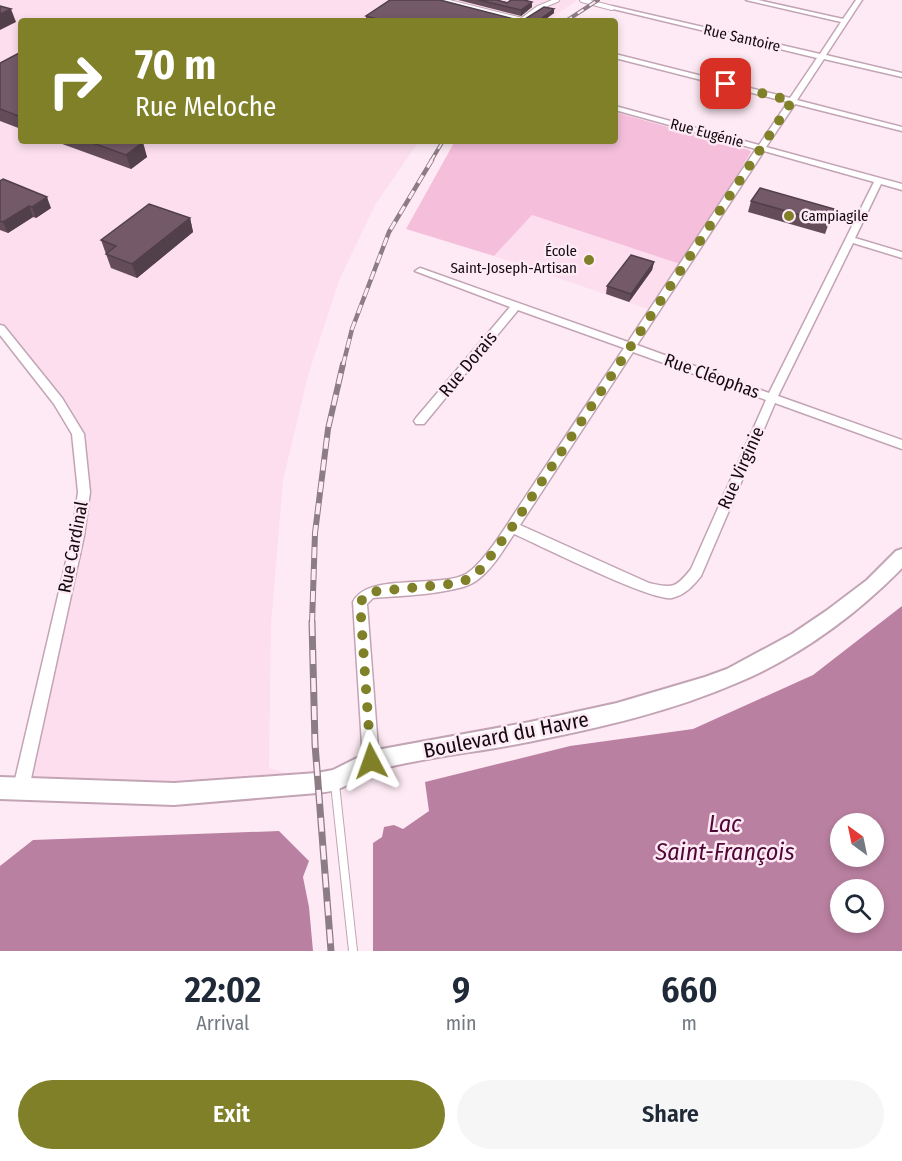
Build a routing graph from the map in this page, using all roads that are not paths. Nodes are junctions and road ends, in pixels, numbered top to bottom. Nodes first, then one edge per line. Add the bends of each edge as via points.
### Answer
1 (441, 0) edge
2 (557, 0) edge
3 (582, 0) edge
4 (749, 0) edge
5 (859, 0) edge
6 (612, 8) joint
7 (514, 18) edge
8 (525, 18) edge
9 (845, 21) junction
10 (618, 57) edge
11 (822, 57) junction
12 (902, 75) edge
13 (792, 101) junction
14 (618, 109) edge
15 (902, 129) edge
16 (762, 148) junction
17 (879, 180) junction
18 (902, 187) edge
19 (850, 239) junction
20 (902, 255) edge
21 (420, 271) dead end
22 (516, 306) junction
23 (0, 328) edge
24 (630, 347) junction
25 (772, 398) junction
26 (420, 421) dead end
27 (902, 445) edge
28 (512, 527) junction
29 (902, 556) edge
30 (371, 761) junction
31 (335, 780) junction
32 (10, 788) edge
33 (352, 951) edge

1 - 7 lane
2 - 8 lane
3 - 6 lane, Rue Santoire
4 - 9 street
5 - 9 street
6 - 11 street, Rue Santoire
9 - 11 street
10 - 13 street
11 - 12 street, Rue Santoire
11 - 13 street
13 - 15 street
13 - 16 street
14 - 16 street, Rue Eugénie
16 - 17 street, Rue Eugénie
16 - 24 street
17 - 18 street, Rue Eugénie
17 - 19 street, Rue Virginie
19 - 20 street
19 - 25 street, Rue Virginie
21 - 22 street, Rue Cléophas
22 - 24 street, Rue Cléophas
22 - 26 street, Rue Dorais
23 - 32 street, Rue Cardinal via 58,400 78,434 84,492 78,536
24 - 25 street, Rue Cléophas
24 - 28 street
25 - 27 street, Rue Cléophas
25 - 28 street, Rue Virginie via 696,572 686,585 670,593 647,588
28 - 30 street via 470,579 370,592 360,602
29 - 30 street, Boulevard du Havre via 873,585 816,628 760,661 705,686 553,727
30 - 31 street, Boulevard du Havre
31 - 32 street, Boulevard du Havre via 174,794
31 - 33 lane

